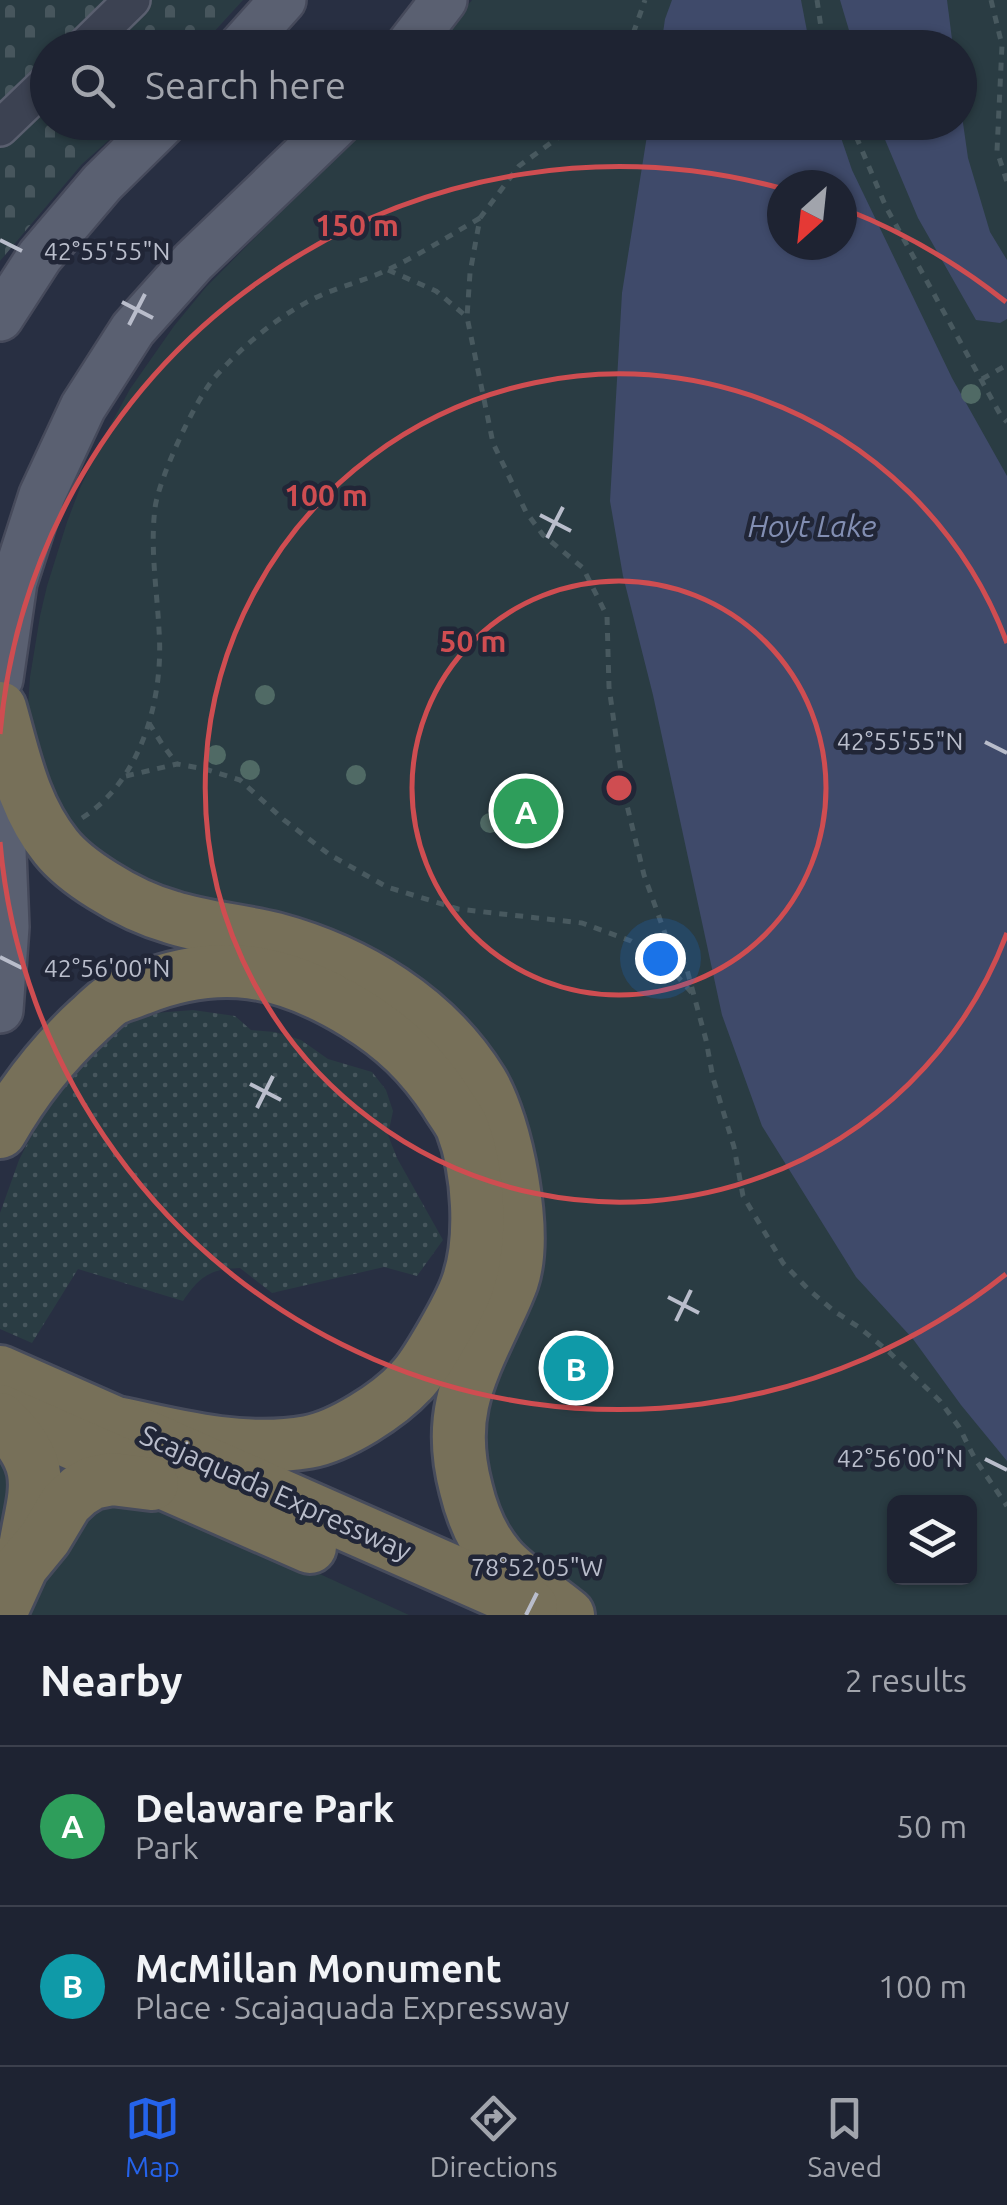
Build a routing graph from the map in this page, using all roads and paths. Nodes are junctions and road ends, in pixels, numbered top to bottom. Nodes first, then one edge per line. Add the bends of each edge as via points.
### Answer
1 (132, 0) edge
2 (282, 0) edge
3 (444, 0) edge
4 (645, 0) edge
5 (817, 0) edge
6 (991, 0) edge
7 (101, 30) edge
8 (256, 30) edge
9 (421, 30) edge
10 (634, 30) edge
11 (821, 30) edge
12 (30, 99) edge
13 (0, 128) edge
14 (146, 140) edge
15 (321, 140) edge
16 (555, 140) edge
17 (858, 140) edge
18 (1007, 182) edge
19 (480, 218) junction
20 (387, 270) junction
21 (466, 317) junction
22 (0, 318) edge
23 (1007, 365) edge
24 (982, 379) junction
25 (1007, 422) edge
26 (0, 678) edge
27 (0, 708) edge
28 (150, 722) junction
29 (177, 764) junction
30 (0, 775) edge
31 (126, 776) junction
32 (67, 827) dead end
33 (694, 996) junction
34 (0, 1010) edge
35 (0, 1132) edge
36 (0, 1372) edge
37 (0, 1412) edge
38 (0, 1419) edge
39 (122, 1424) junction
40 (169, 1486) junction
41 (1007, 1506) edge
42 (22, 1566) junction
43 (0, 1614) edge
44 (463, 1615) edge
45 (550, 1615) edge
46 (568, 1615) edge

1 - 7 street
2 - 8 main road
3 - 9 main road
4 - 10 path
5 - 11 path
6 - 18 path via 1002,45 996,151
12 - 13 street
14 - 22 main road via 40,256
15 - 26 main road via 181,276 134,329 83,407 42,495 14,582
16 - 19 path via 518,166
17 - 24 path via 886,207
19 - 20 path
19 - 21 path
20 - 21 path via 436,291
20 - 28 path via 310,300 260,333 212,380 178,442 155,506 160,633
21 - 33 path via 493,443 508,477 544,535 583,568 607,616 624,793 644,876
23 - 24 path
24 - 25 path
27 - 46 highway via 27,801 57,849 88,876 172,918 273,939 368,975 452,1042 482,1084 510,1161 517,1248 514,1278 463,1397 457,1434 462,1475 473,1517 499,1559
28 - 29 path
28 - 31 path
29 - 31 path
29 - 33 path via 240,780 330,856 387,887 458,909 582,923 632,941 664,962
30 - 34 main road via 6,927
31 - 32 path via 100,807
33 - 41 path via 743,1196 783,1263 940,1401
35 - 39 highway via 21,1095 112,1000 165,979 221,969 282,978 384,1032 427,1072 461,1126 474,1175 477,1233 468,1284 412,1380 364,1419 312,1441 260,1447 198,1442
36 - 39 highway, Scajaquada Expressway
37 - 40 highway, Scajaquada Expressway
38 - 42 highway via 28,1450 34,1473
39 - 45 highway, Scajaquada Expressway
40 - 42 highway via 92,1483 66,1504
40 - 44 highway, Scajaquada Expressway
42 - 43 highway

